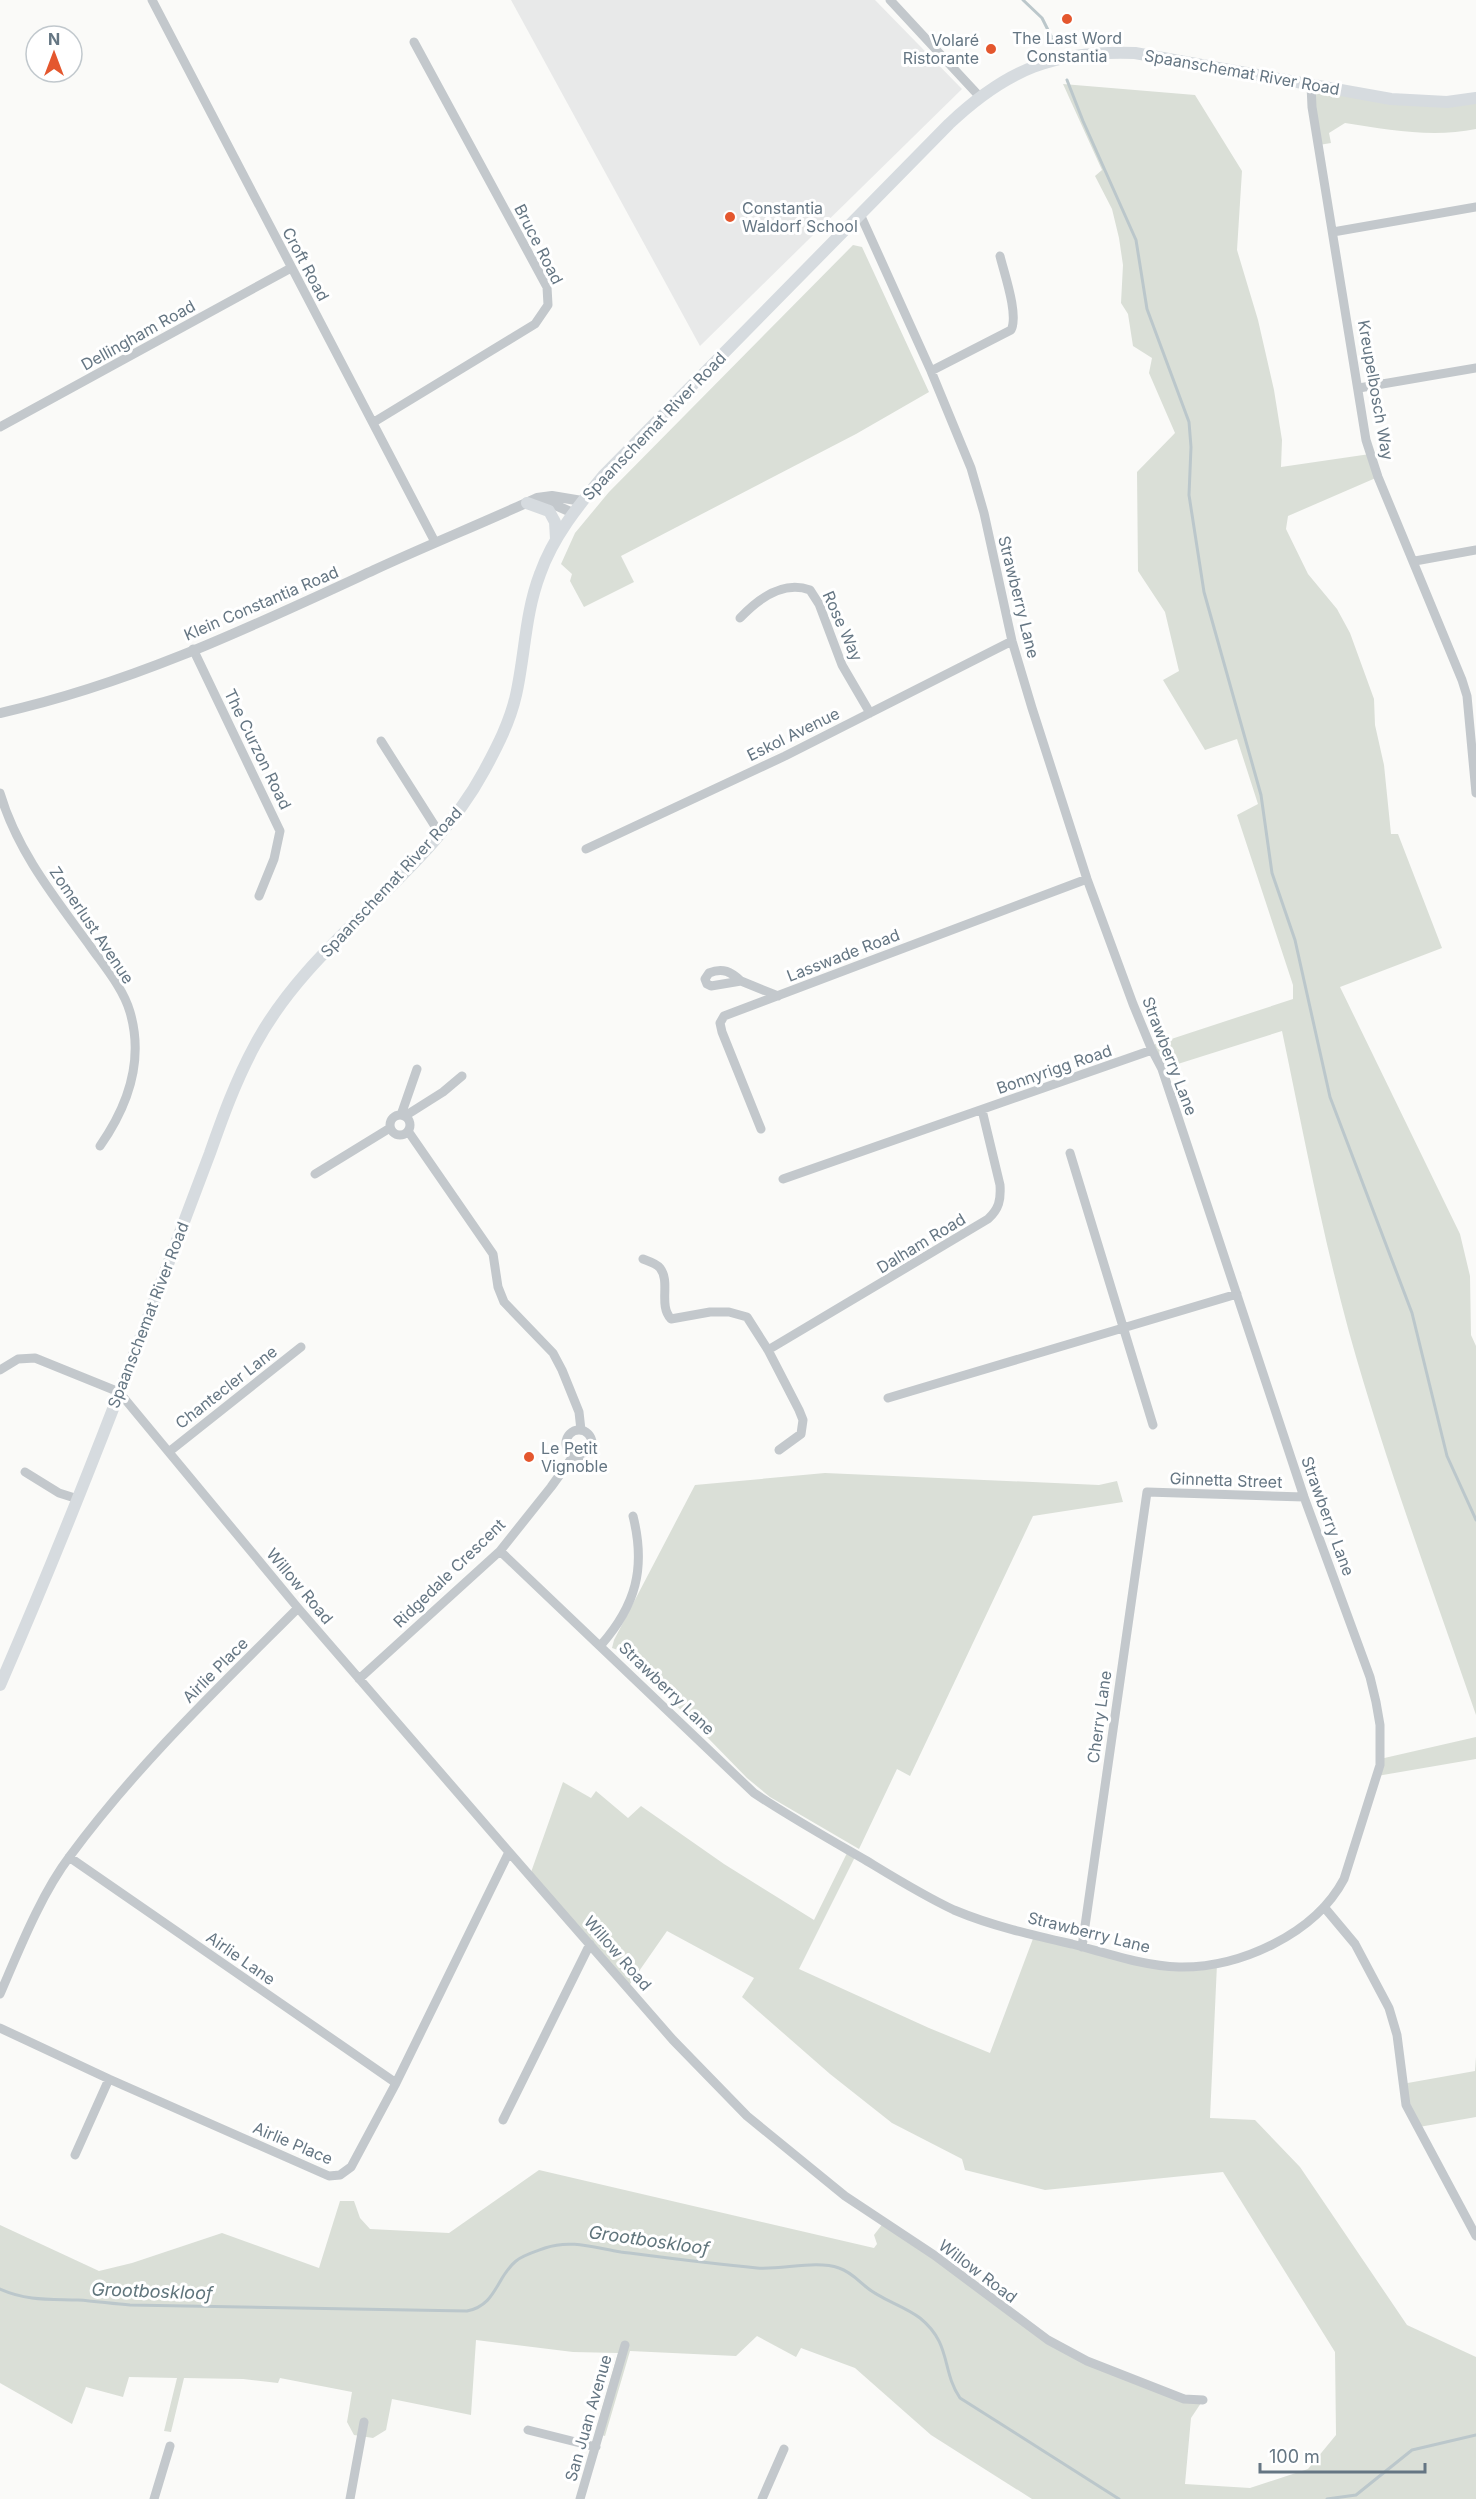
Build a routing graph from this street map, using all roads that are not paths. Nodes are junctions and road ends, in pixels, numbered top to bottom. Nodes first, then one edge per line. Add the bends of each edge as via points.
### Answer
1 (152, 0) edge
2 (890, 0) edge
3 (414, 42) dead end
4 (1311, 84) junction
5 (980, 97) junction
6 (1476, 98) edge
7 (1476, 207) edge
8 (861, 214) junction
9 (1333, 231) junction
10 (1000, 255) dead end
11 (291, 268) junction
12 (1476, 368) edge
13 (931, 371) junction
14 (1359, 388) junction
15 (374, 422) junction
16 (0, 427) edge
17 (582, 501) junction
18 (527, 503) junction
19 (573, 513) junction
20 (556, 539) junction
21 (435, 542) junction
22 (1476, 550) edge
23 (1414, 561) junction
24 (740, 618) dead end
25 (1012, 641) junction
26 (194, 649) junction
27 (0, 713) edge
28 (870, 713) junction
29 (1472, 724) edge
30 (381, 741) dead end
31 (0, 793) edge
32 (1476, 793) edge
33 (440, 834) junction
34 (586, 849) dead end
35 (1088, 879) junction
36 (259, 896) dead end
37 (741, 981) dead end
38 (778, 996) junction
39 (1152, 1050) junction
40 (417, 1069) dead end
41 (462, 1076) dead end
42 (982, 1110) junction
43 (403, 1115) junction
44 (390, 1128) junction
45 (761, 1129) dead end
46 (408, 1131) junction
47 (100, 1146) dead end
48 (1070, 1153) dead end
49 (315, 1174) dead end
50 (783, 1179) dead end
51 (643, 1259) dead end
52 (1237, 1294) junction
53 (1122, 1329) junction
54 (301, 1347) dead end
55 (768, 1350) junction
56 (0, 1370) edge
57 (119, 1392) junction
58 (888, 1398) dead end
59 (1153, 1425) dead end
60 (581, 1426) junction
61 (779, 1450) dead end
62 (170, 1451) junction
63 (574, 1455) junction
64 (26, 1472) dead end
65 (1147, 1492) joint
66 (1304, 1497) junction
67 (78, 1499) junction
68 (633, 1516) dead end
69 (500, 1551) junction
70 (298, 1608) junction
71 (601, 1645) junction
72 (359, 1679) junction
73 (0, 1685) edge
74 (509, 1852) junction
75 (69, 1857) junction
76 (1324, 1907) junction
77 (590, 1944) junction
78 (1082, 1947) junction
79 (0, 1994) edge
80 (0, 2028) edge
81 (109, 2079) junction
82 (396, 2084) junction
83 (503, 2120) dead end
84 (75, 2154) dead end
85 (1476, 2236) edge
86 (626, 2345) dead end
87 (1203, 2400) dead end
88 (364, 2422) dead end
89 (528, 2430) dead end
90 (170, 2446) dead end
91 (596, 2447) junction
92 (784, 2449) dead end
93 (154, 2499) edge
94 (350, 2499) edge
95 (580, 2499) edge
96 (762, 2499) edge

1 - 11 street, Croft Road
2 - 5 street
3 - 15 street, Bruce Road via 547,287 548,306 535,324
4 - 5 main road, Spaanschemat River Road via 1107,52 1045,62 1006,78
4 - 6 main road, Spaanschemat River Road via 1421,102
4 - 9 street, Kreupelbosch Way
5 - 8 main road, Spaanschemat River Road via 949,123
7 - 9 street
8 - 13 street, Strawberry Lane
8 - 17 main road, Spaanschemat River Road
9 - 14 street, Kreupelbosch Way
10 - 13 street via 1014,326
11 - 15 street, Croft Road
11 - 16 street, Dellingham Road
12 - 14 street
13 - 25 street, Strawberry Lane via 974,479
14 - 23 street, Kreupelbosch Way via 1370,454
15 - 21 street, Croft Road
17 - 18 street, Klein Constantia Road via 552,496
17 - 19 main road, Spaanschemat River Road
18 - 19 street, Klein Constantia Road via 555,505
18 - 20 main road via 549,511 555,522
18 - 21 street, Klein Constantia Road
19 - 20 main road, Spaanschemat River Road
20 - 33 main road, Spaanschemat River Road via 532,598 517,693 505,730 470,796
21 - 26 street, Klein Constantia Road
22 - 23 street
23 - 29 street, Kreupelbosch Way via 1462,680
24 - 28 street, Rose Way via 753,604 776,592 796,586 810,590 842,665
25 - 28 street, Eskol Avenue
25 - 35 street, Strawberry Lane
26 - 27 street, Klein Constantia Road via 100,686
26 - 36 street, The Curzon Road via 280,831
28 - 34 street, Eskol Avenue
29 - 32 street, Kreupelbosch Way
30 - 33 street
31 - 47 street, Zomerlust Avenue via 28,857 114,981 129,1010 135,1042 130,1086 120,1114
33 - 57 main road, Spaanschemat River Road via 302,977 254,1046 228,1100
35 - 38 street, Lasswade Road
35 - 39 street, Strawberry Lane
37 - 38 street
38 - 45 street, Lasswade Road via 729,1014 720,1023
39 - 42 street, Bonnyrigg Road
39 - 52 street, Strawberry Lane via 1162,1069
40 - 43 street
41 - 43 street
42 - 50 street, Bonnyrigg Road
42 - 55 street, Dalham Road via 1000,1185 1001,1197 995,1213
43 - 44 street via 393,1117
43 - 46 street, Ridgedale Crescent via 410,1122
44 - 46 street via 398,1135
44 - 49 street
46 - 60 street, Ridgedale Crescent via 493,1254 504,1302 553,1353 579,1412
48 - 53 street
51 - 55 street via 662,1270 665,1310 671,1318 710,1312 745,1315
52 - 53 street
52 - 66 street, Strawberry Lane
53 - 58 street
53 - 59 street
54 - 62 street, Chantecler Lane
55 - 61 street via 803,1420 801,1434
56 - 57 street via 18,1359 35,1358
57 - 62 street, Willow Road
57 - 67 main road, Spaanschemat River Road
60 - 63 street via 567,1438 567,1446
60 - 63 street, Ridgedale Crescent via 591,1436 592,1445 583,1455
62 - 70 street, Willow Road
63 - 69 street, Ridgedale Crescent
64 - 67 street via 59,1493
65 - 66 street, Ginnetta Street
65 - 78 street, Cherry Lane
66 - 76 street, Strawberry Lane via 1370,1677 1380,1725 1377,1776 1344,1879
67 - 73 main road, Spaanschemat River Road
68 - 71 street via 639,1541 638,1580 618,1622
69 - 71 street, Strawberry Lane
69 - 72 street, Ridgedale Crescent
70 - 72 street, Willow Road
70 - 75 street, Airlie Place via 159,1749
71 - 78 street, Strawberry Lane via 737,1778 785,1814 952,1909
72 - 74 street, Willow Road
74 - 77 street, Willow Road
74 - 82 street, Airlie Place
75 - 79 street, Airlie Place
75 - 82 street, Airlie Lane
76 - 78 street, Strawberry Lane via 1282,1938 1217,1964 1176,1967
76 - 85 street via 1355,1944 1389,2008 1397,2035 1406,2104
77 - 83 street
77 - 87 street, Willow Road via 717,2088 845,2196 934,2255 1048,2340 1087,2361 1184,2399
80 - 81 street, Airlie Place
81 - 82 street, Airlie Place via 329,2176 345,2173 351,2167
81 - 84 street
86 - 91 street, San Juan Avenue
88 - 94 street
89 - 91 street
90 - 93 street
91 - 95 street, San Juan Avenue
92 - 96 street

